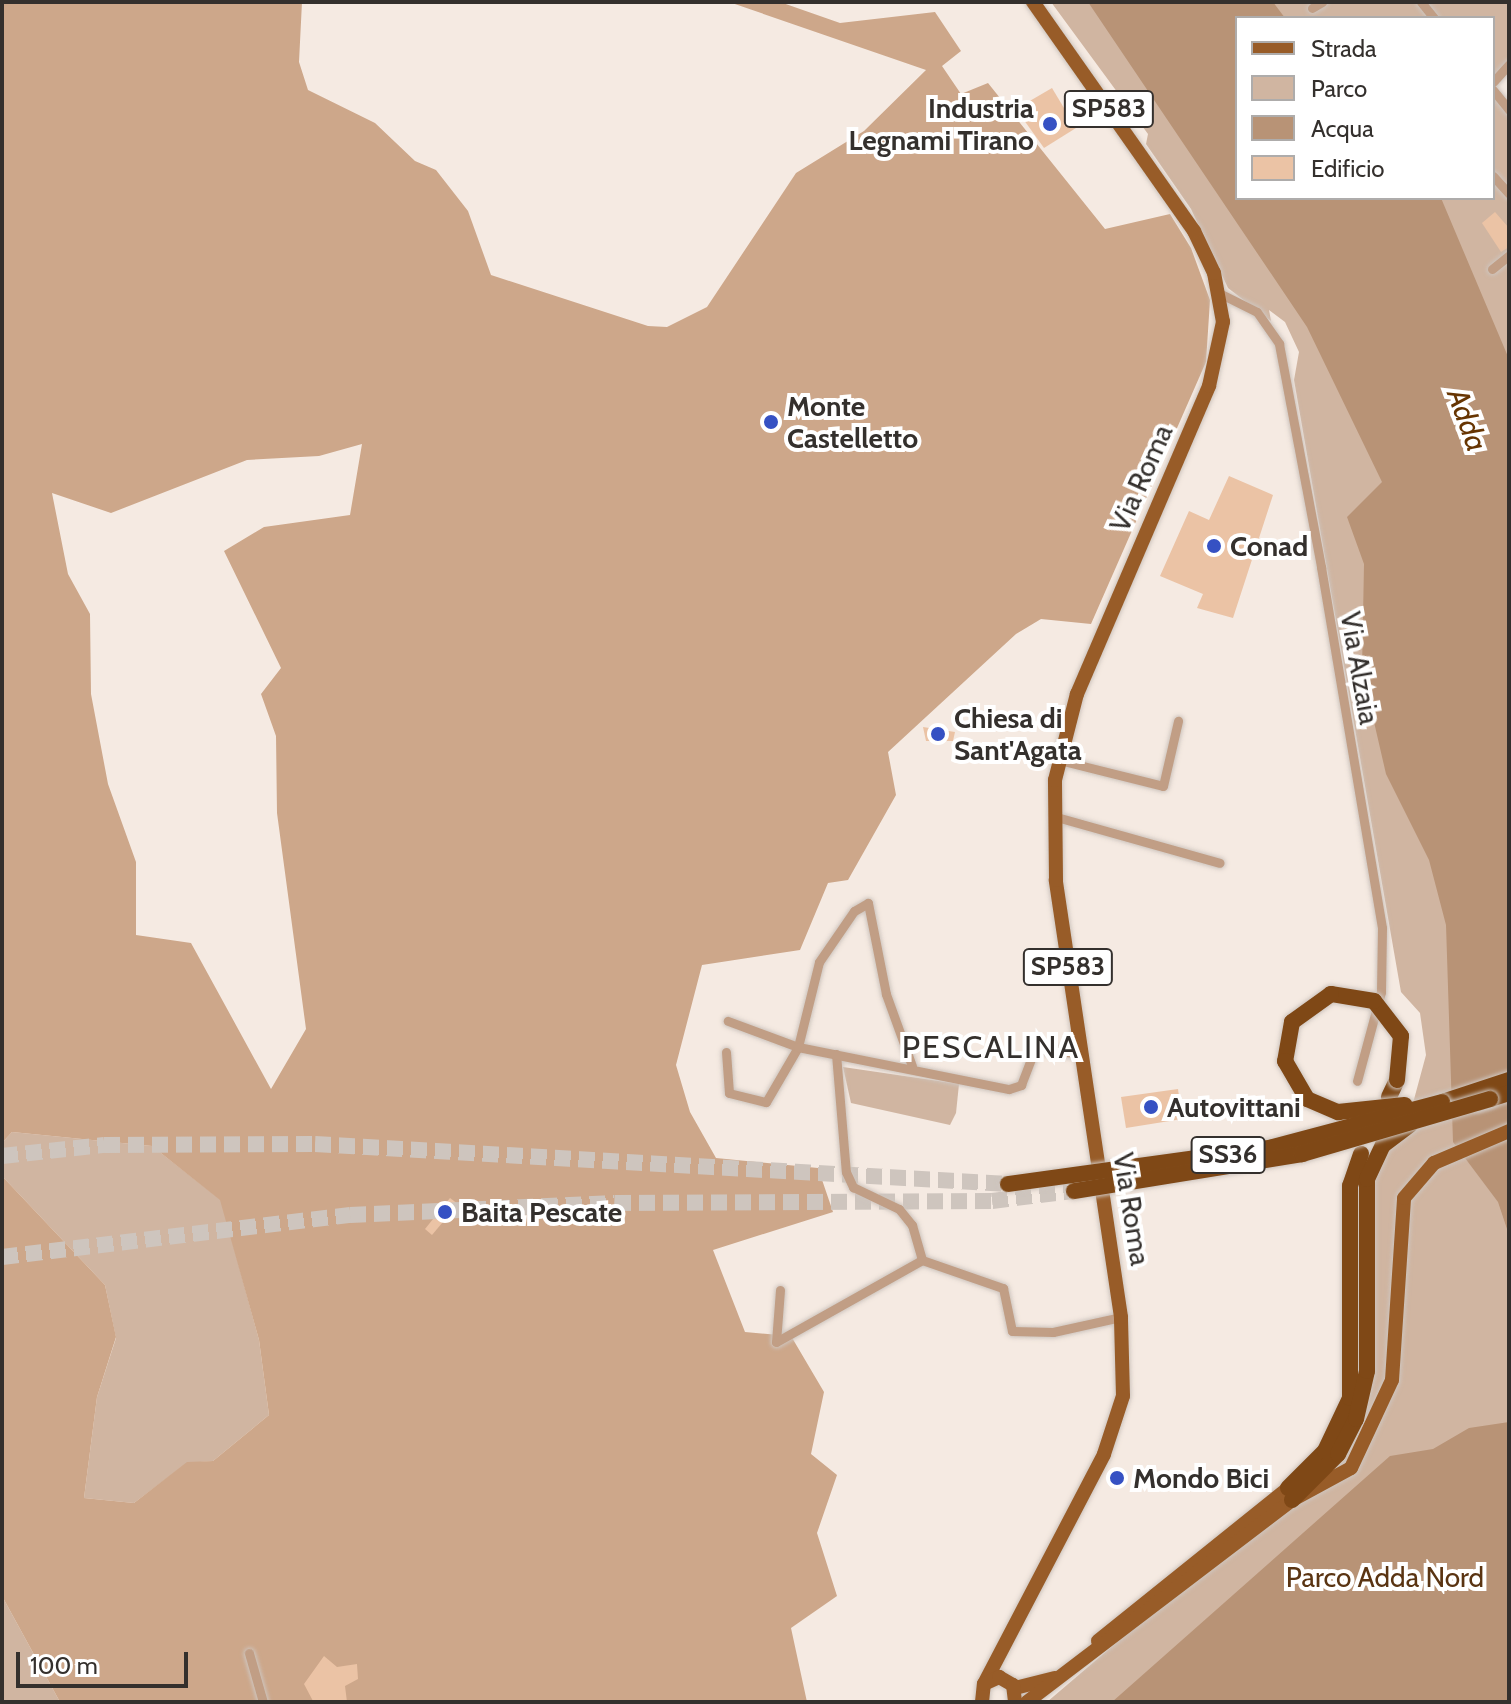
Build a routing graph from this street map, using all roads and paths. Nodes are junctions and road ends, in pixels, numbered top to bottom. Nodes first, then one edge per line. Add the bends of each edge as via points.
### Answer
1 (1033, 2) edge
2 (1322, 2) edge
3 (1312, 8) dead end
4 (1509, 64) edge
5 (1495, 80) edge
6 (1495, 92) edge
7 (1509, 110) edge
8 (1495, 178) edge
9 (1509, 194) edge
10 (1509, 255) edge
11 (1492, 269) dead end
12 (1219, 293) junction
13 (1178, 721) dead end
14 (1059, 760) junction
15 (1053, 816) junction
16 (1220, 863) dead end
17 (728, 1021) dead end
18 (798, 1047) junction
19 (726, 1052) dead end
20 (836, 1054) junction
21 (1082, 1054) junction
22 (912, 1066) junction
23 (1509, 1080) edge
24 (1357, 1081) dead end
25 (1509, 1093) edge
26 (1389, 1097) dead end
27 (1490, 1099) junction
28 (1442, 1102) junction
29 (1509, 1131) edge
30 (1361, 1154) dead end
31 (1008, 1184) tunnel mouth
32 (1074, 1191) tunnel mouth
33 (922, 1260) junction
34 (780, 1290) dead end
35 (1121, 1317) junction
36 (1290, 1494) junction
37 (1003, 1641) junction
38 (249, 1653) dead end
39 (1050, 1689) junction
40 (1013, 1690) edge
41 (981, 1695) edge
42 (263, 1702) edge
43 (1027, 1702) edge
44 (1038, 1702) edge

1 - 12 main road, Via Roma / SP583 via 1184,216
2 - 3 street
4 - 5 street
6 - 7 street
8 - 9 street
10 - 11 street
12 - 14 main road, Via Roma / SP583 via 1222,337 1212,379 1087,667
12 - 24 street, Via Alzaia via 1257,312 1279,344 1382,928 1381,992
13 - 14 street via 1163,786
14 - 15 main road, Via Roma / SP583
15 - 16 street
15 - 21 main road, Via Roma / SP583
17 - 18 street
18 - 19 street via 766,1102 729,1093
18 - 20 street
18 - 22 street via 819,962 854,911 868,903 886,994
20 - 22 street
20 - 33 street via 849,1180 899,1209 912,1225
21 - 22 street via 1035,1048 1021,1085 1009,1089
21 - 35 main road, Via Roma / SP583
23 - 28 highway, SS36
25 - 27 highway, SS36
26 - 28 highway, bridge via 1397,1080 1401,1036 1374,1001 1331,994 1292,1022 1286,1069 1313,1103 1342,1112
27 - 32 highway, SS36, bridge via 1302,1154
27 - 36 highway, bridge via 1393,1136 1371,1165 1366,1193 1367,1371 1360,1405 1338,1454
28 - 31 highway, SS36, bridge via 1273,1147
29 - 36 main road via 1422,1171 1404,1198 1387,1397 1351,1468
30 - 36 highway via 1350,1186 1350,1398 1325,1451
33 - 34 street via 776,1342
33 - 35 street via 1003,1288 1012,1331 1053,1332
35 - 37 main road, Via Roma / SP583 via 1124,1388 1113,1436
36 - 39 main road
36 - 40 main road via 1051,1681
37 - 40 main road
37 - 41 main road, Via Roma
38 - 42 street
39 - 43 main road
39 - 44 main road
40 - 41 main road

